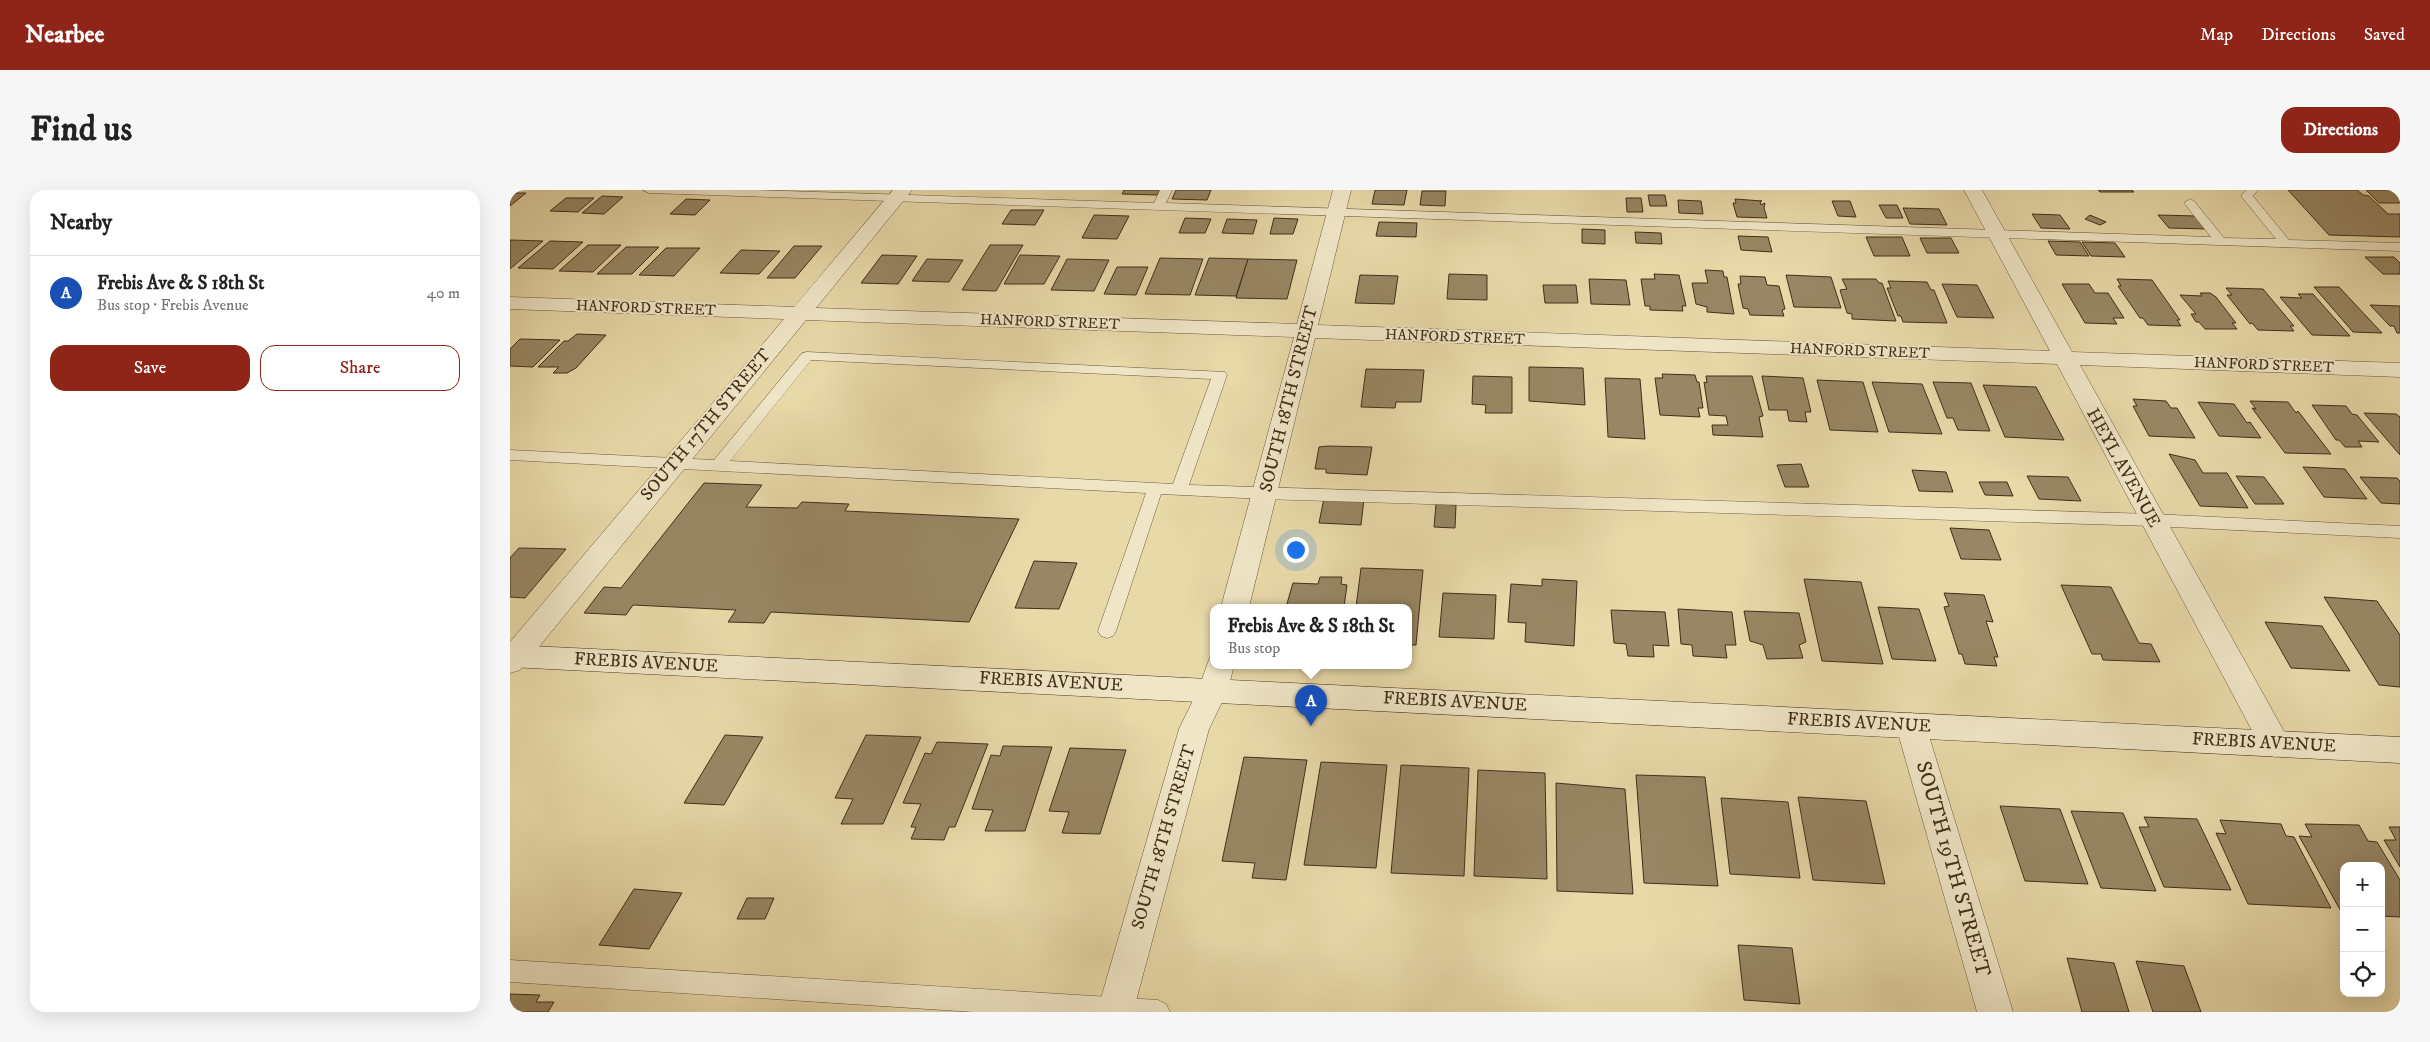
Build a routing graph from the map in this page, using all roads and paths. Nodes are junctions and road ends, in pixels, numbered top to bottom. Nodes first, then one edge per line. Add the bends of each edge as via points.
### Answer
1 (649, 190) edge
2 (1166, 190) edge
3 (1342, 190) edge
4 (1973, 190) edge
5 (2252, 190) edge
6 (900, 194) edge
7 (2190, 203) dead end
8 (1158, 207) junction
9 (1336, 213) junction
10 (1997, 234) junction
11 (2220, 241) junction
12 (2285, 243) junction
13 (2400, 247) edge
14 (510, 303) edge
15 (801, 314) junction
16 (1306, 331) junction
17 (2064, 358) junction
18 (2400, 370) edge
19 (510, 455) edge
20 (673, 464) junction
21 (716, 467) junction
22 (1155, 489) junction
23 (1179, 490) junction
24 (1264, 494) junction
25 (2152, 520) junction
26 (2400, 532) edge
27 (1236, 604) edge
28 (1107, 631) dead end
29 (512, 658) edge
30 (1216, 677) edge
31 (1911, 726) junction
32 (2275, 744) junction
33 (2400, 750) edge
34 (510, 971) edge
35 (1115, 1011) edge
36 (1158, 1012) edge
37 (1995, 1012) edge

1 - 6 lane
2 - 8 lane
3 - 9 street, SOUTH 18TH STREET
4 - 10 street, HEYL AVENUE
5 - 12 lane via 2247,196
6 - 8 lane
6 - 15 street, SOUTH 17TH STREET
7 - 11 lane
8 - 9 lane
9 - 10 lane
9 - 16 street, SOUTH 18TH STREET
10 - 11 lane
10 - 17 street, HEYL AVENUE
11 - 12 lane
12 - 13 lane
14 - 15 street, HANFORD STREET
15 - 16 street, HANFORD STREET
15 - 20 street, SOUTH 17TH STREET
16 - 17 street, HANFORD STREET
16 - 24 street, SOUTH 18TH STREET
17 - 18 street, HANFORD STREET
17 - 25 street, HEYL AVENUE
19 - 20 lane
20 - 21 lane
20 - 29 street, SOUTH 17TH STREET
21 - 22 lane
21 - 23 lane via 808,356 1220,375
22 - 23 lane
22 - 28 lane
23 - 24 lane
24 - 25 lane
24 - 27 street, SOUTH 18TH STREET
25 - 26 lane
25 - 32 street, HEYL AVENUE
29 - 30 street, FREBIS AVENUE
30 - 31 street, FREBIS AVENUE
30 - 35 street, SOUTH 18TH STREET via 1194,730
31 - 32 street, FREBIS AVENUE
31 - 37 street, SOUTH 19TH STREET
32 - 33 street, FREBIS AVENUE
34 - 35 lane
35 - 36 lane

